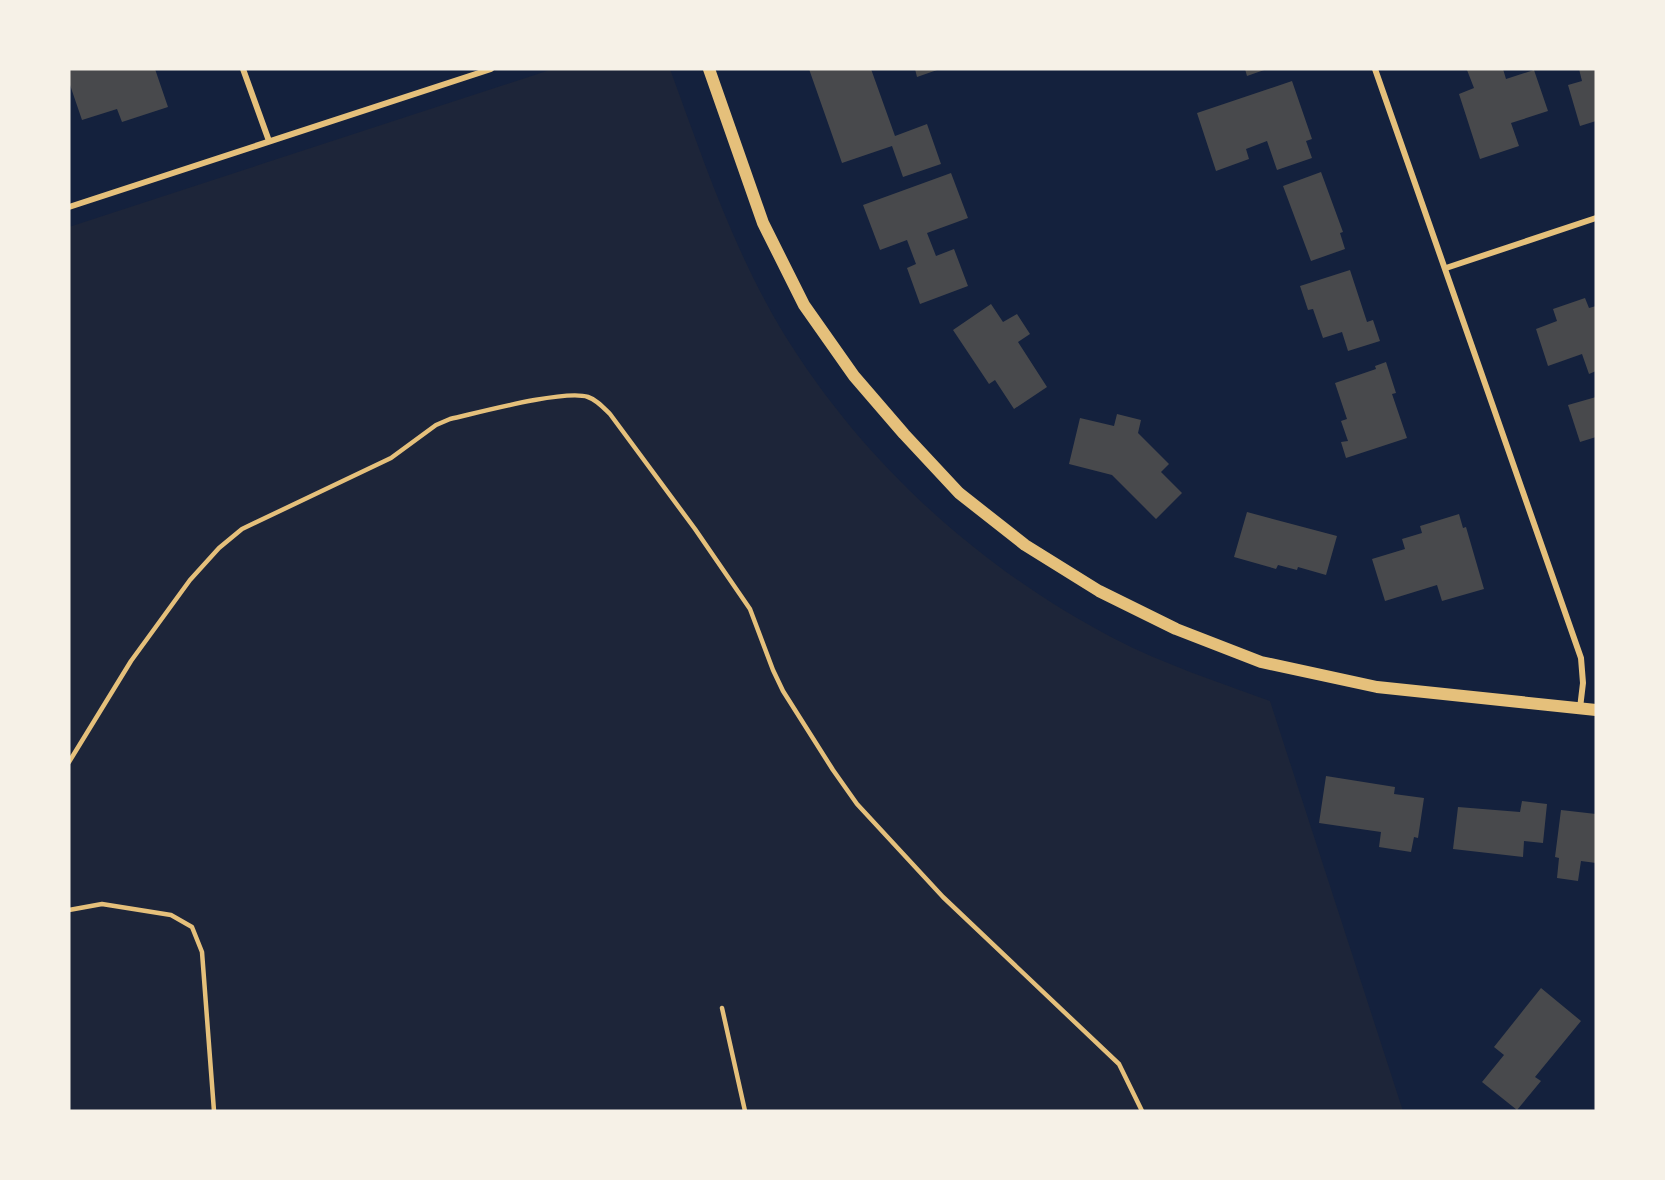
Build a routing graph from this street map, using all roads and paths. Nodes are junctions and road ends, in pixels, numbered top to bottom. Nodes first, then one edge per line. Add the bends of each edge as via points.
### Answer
1 (243, 69) edge
2 (490, 69) edge
3 (709, 69) edge
4 (1375, 69) edge
5 (269, 141) junction
6 (69, 207) edge
7 (1596, 218) edge
8 (1446, 268) junction
9 (1580, 708) junction
10 (1596, 710) edge
11 (69, 762) edge
12 (69, 910) edge
13 (722, 1008) dead end
14 (214, 1111) edge
15 (745, 1111) edge
16 (1142, 1111) edge

1 - 5 street
2 - 5 street
3 - 9 main road via 763,223 804,305 854,376 904,434 959,493 1025,545 1109,596 1176,629 1261,662 1377,687
4 - 8 street
5 - 6 street
7 - 8 street
8 - 9 street via 1581,658
9 - 10 main road
11 - 16 lane via 131,661 190,580 242,529 381,463 450,419 574,394 587,396 610,414 742,597 783,691 857,804 943,897 1119,1064
12 - 14 lane via 102,904 171,915 192,927 202,952
13 - 15 lane

